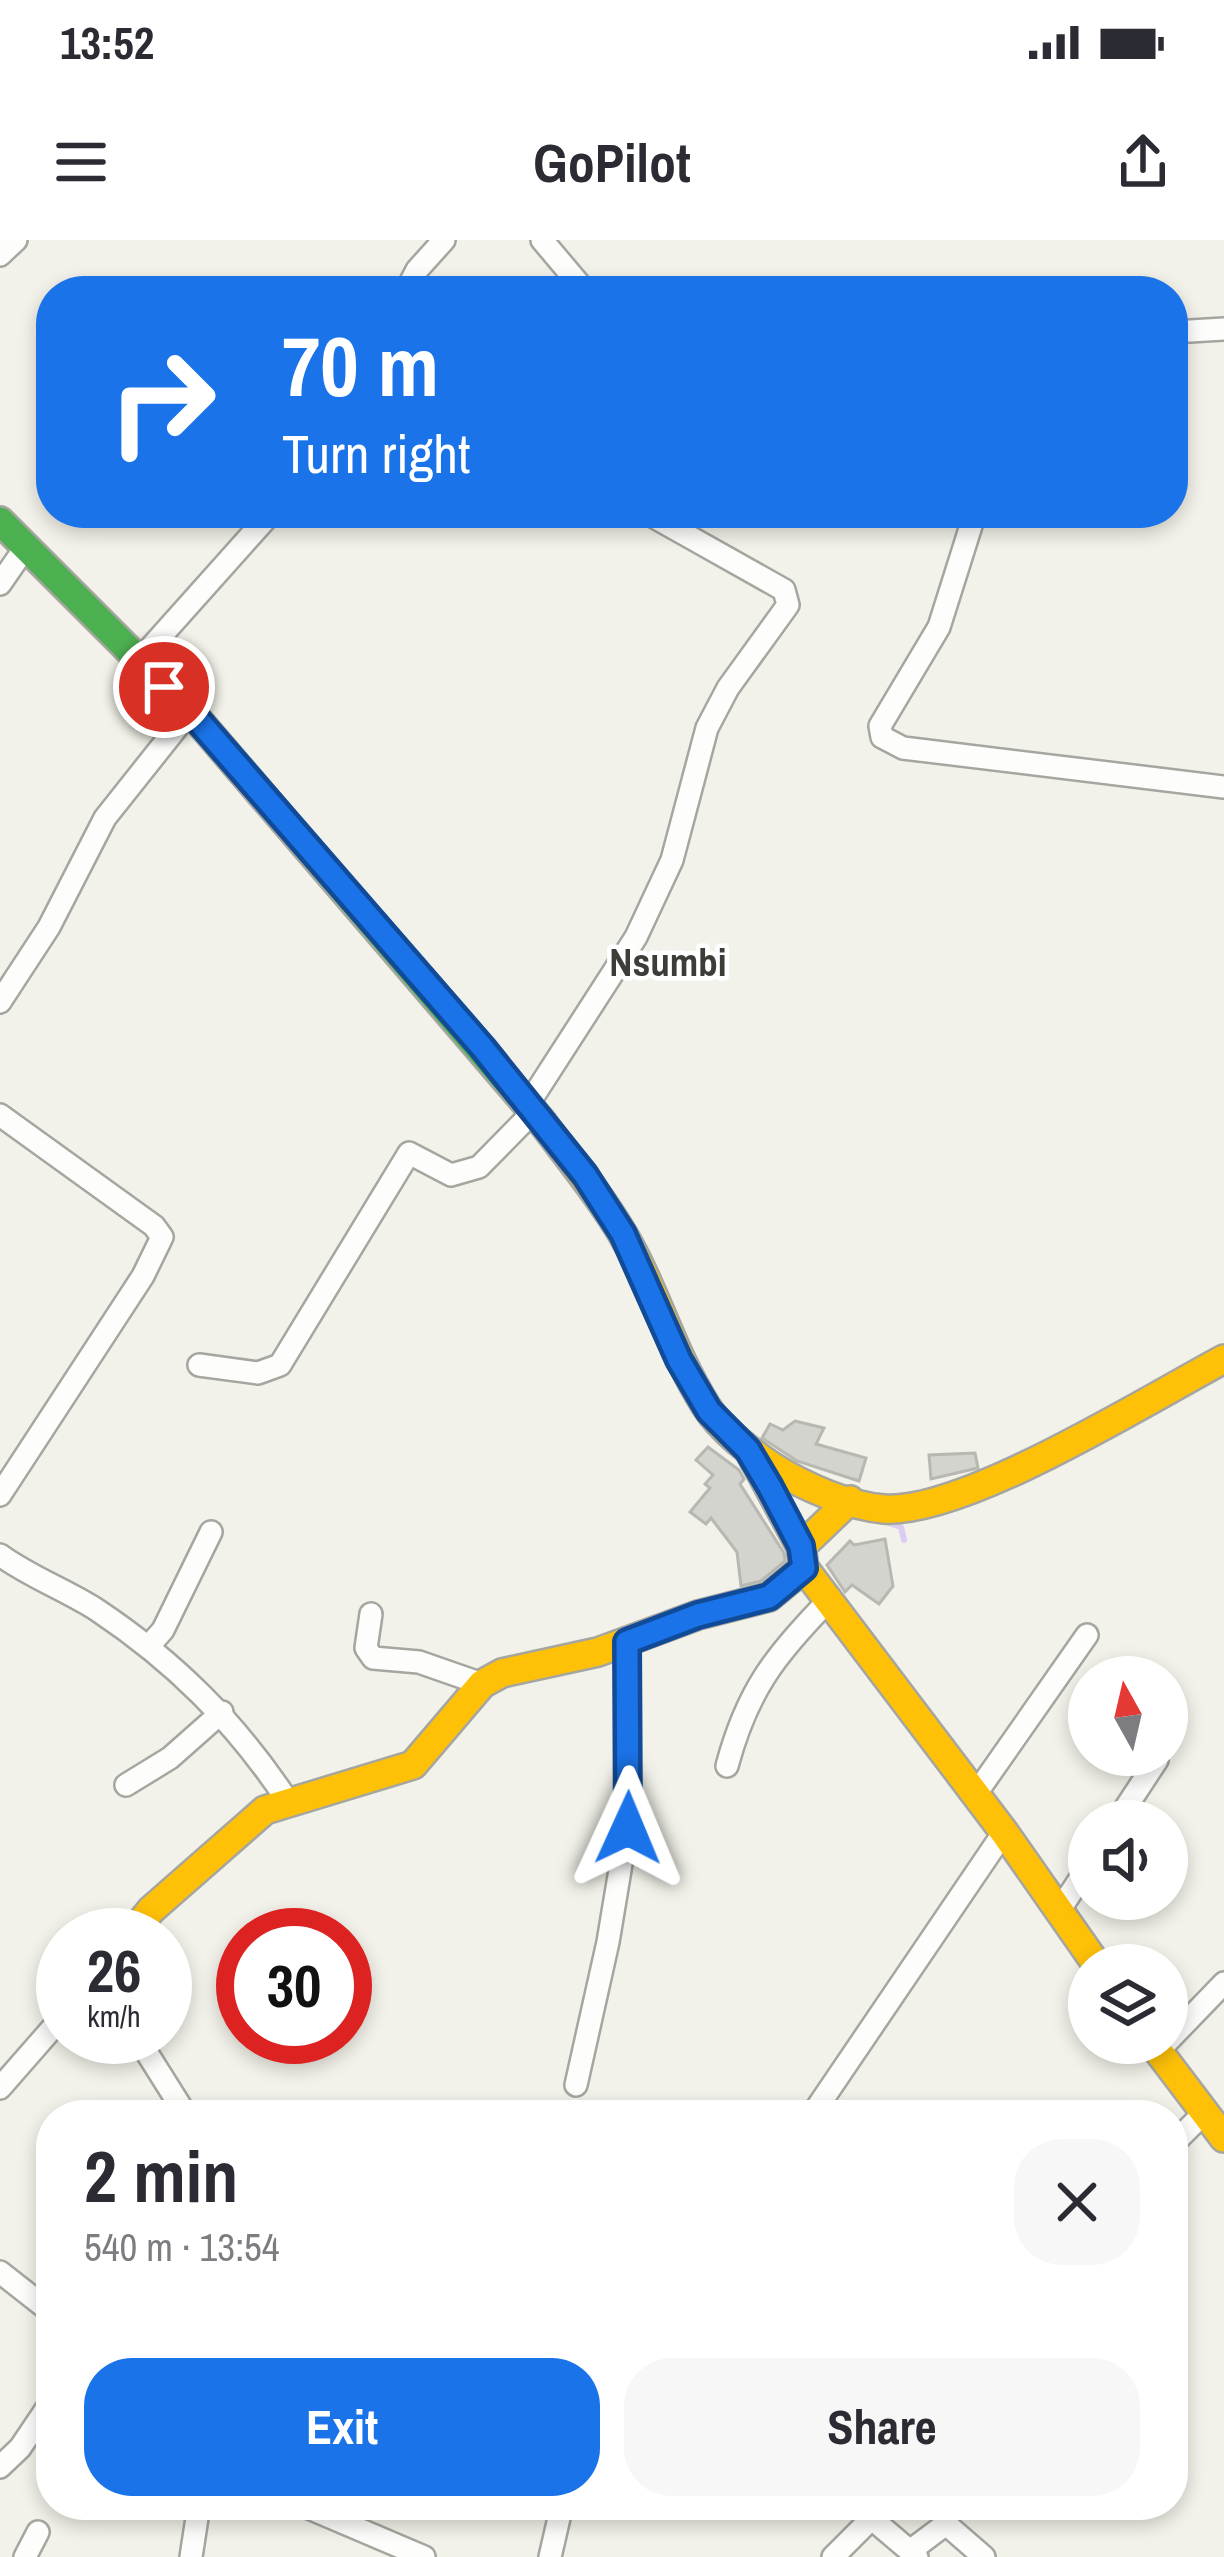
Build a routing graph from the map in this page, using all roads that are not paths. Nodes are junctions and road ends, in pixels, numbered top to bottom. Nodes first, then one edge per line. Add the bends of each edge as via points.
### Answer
1 (16, 240) edge
2 (444, 240) edge
3 (542, 240) edge
4 (0, 255) edge
5 (414, 276) edge
6 (572, 276) edge
7 (1224, 329) edge
8 (1188, 331) edge
9 (0, 521) edge
10 (258, 528) edge
11 (674, 528) edge
12 (970, 528) edge
13 (25, 548) junction
14 (0, 584) edge
15 (137, 663) junction
16 (190, 711) junction
17 (1224, 787) edge
18 (0, 1002) edge
19 (532, 1106) junction
20 (0, 1114) edge
21 (1224, 1359) edge
22 (199, 1365) dead end
23 (748, 1450) junction
24 (0, 1495) edge
25 (850, 1500) junction
26 (211, 1532) dead end
27 (802, 1557) junction
28 (5, 1566) edge
29 (829, 1600) junction
30 (371, 1614) dead end
31 (1087, 1635) dead end
32 (627, 1642) junction
33 (148, 1647) junction
34 (482, 1684) junction
35 (222, 1712) junction
36 (727, 1766) dead end
37 (126, 1785) dead end
38 (975, 1795) junction
39 (286, 1800) junction
40 (1004, 1832) junction
41 (1068, 1897) edge
42 (158, 1908) edge
43 (1059, 1911) junction
44 (1082, 1944) edge
45 (1224, 1983) edge
46 (1188, 2018) edge
47 (36, 2047) edge
48 (154, 2064) edge
49 (1173, 2064) edge
50 (575, 2085) dead end
51 (0, 2088) edge
52 (177, 2100) edge
53 (822, 2100) edge
54 (1204, 2113) junction
55 (1188, 2129) edge
56 (1224, 2138) edge
57 (0, 2272) edge
58 (36, 2300) edge
59 (36, 2424) edge
60 (0, 2467) edge
61 (197, 2520) edge
62 (337, 2520) edge
63 (559, 2520) edge
64 (870, 2520) edge
65 (885, 2520) edge
66 (38, 2532) dead end
67 (913, 2554) edge
68 (25, 2557) edge
69 (191, 2557) edge
70 (424, 2557) edge
71 (550, 2557) edge
72 (833, 2557) edge
73 (984, 2557) edge

1 - 4 street
2 - 5 street
3 - 6 street
7 - 8 street
9 - 13 street
10 - 15 street
11 - 19 street via 784,590 788,605 707,728 672,860 636,937
12 - 17 street via 939,627 880,726 882,737 903,748
13 - 14 street
13 - 15 street
15 - 16 street
16 - 18 street via 105,818 50,927
16 - 19 street
19 - 22 street via 479,1167 452,1175 409,1153 280,1365 258,1373
19 - 23 street via 623,1234 709,1411
20 - 24 street via 162,1237
21 - 25 street via 973,1491 882,1509
23 - 25 street via 789,1477
23 - 27 street
25 - 27 street
26 - 33 street
27 - 29 street
27 - 32 street via 769,1597
28 - 33 street via 94,1608
29 - 36 street via 755,1688
29 - 38 street
30 - 34 street via 366,1648 373,1658 419,1662
31 - 38 street
32 - 34 street
32 - 50 street via 628,1828
33 - 35 street
34 - 39 street via 413,1765
35 - 37 street
35 - 39 street
38 - 40 street
39 - 42 street via 206,1859
40 - 43 street
40 - 53 street
41 - 43 street
43 - 44 street
45 - 46 street
47 - 51 street
48 - 52 street
49 - 54 street
54 - 55 street
54 - 56 street
57 - 58 street
59 - 60 street
61 - 69 street
62 - 70 street
63 - 71 street
64 - 72 street
65 - 67 street
66 - 68 street
67 - 73 street via 946,2524

